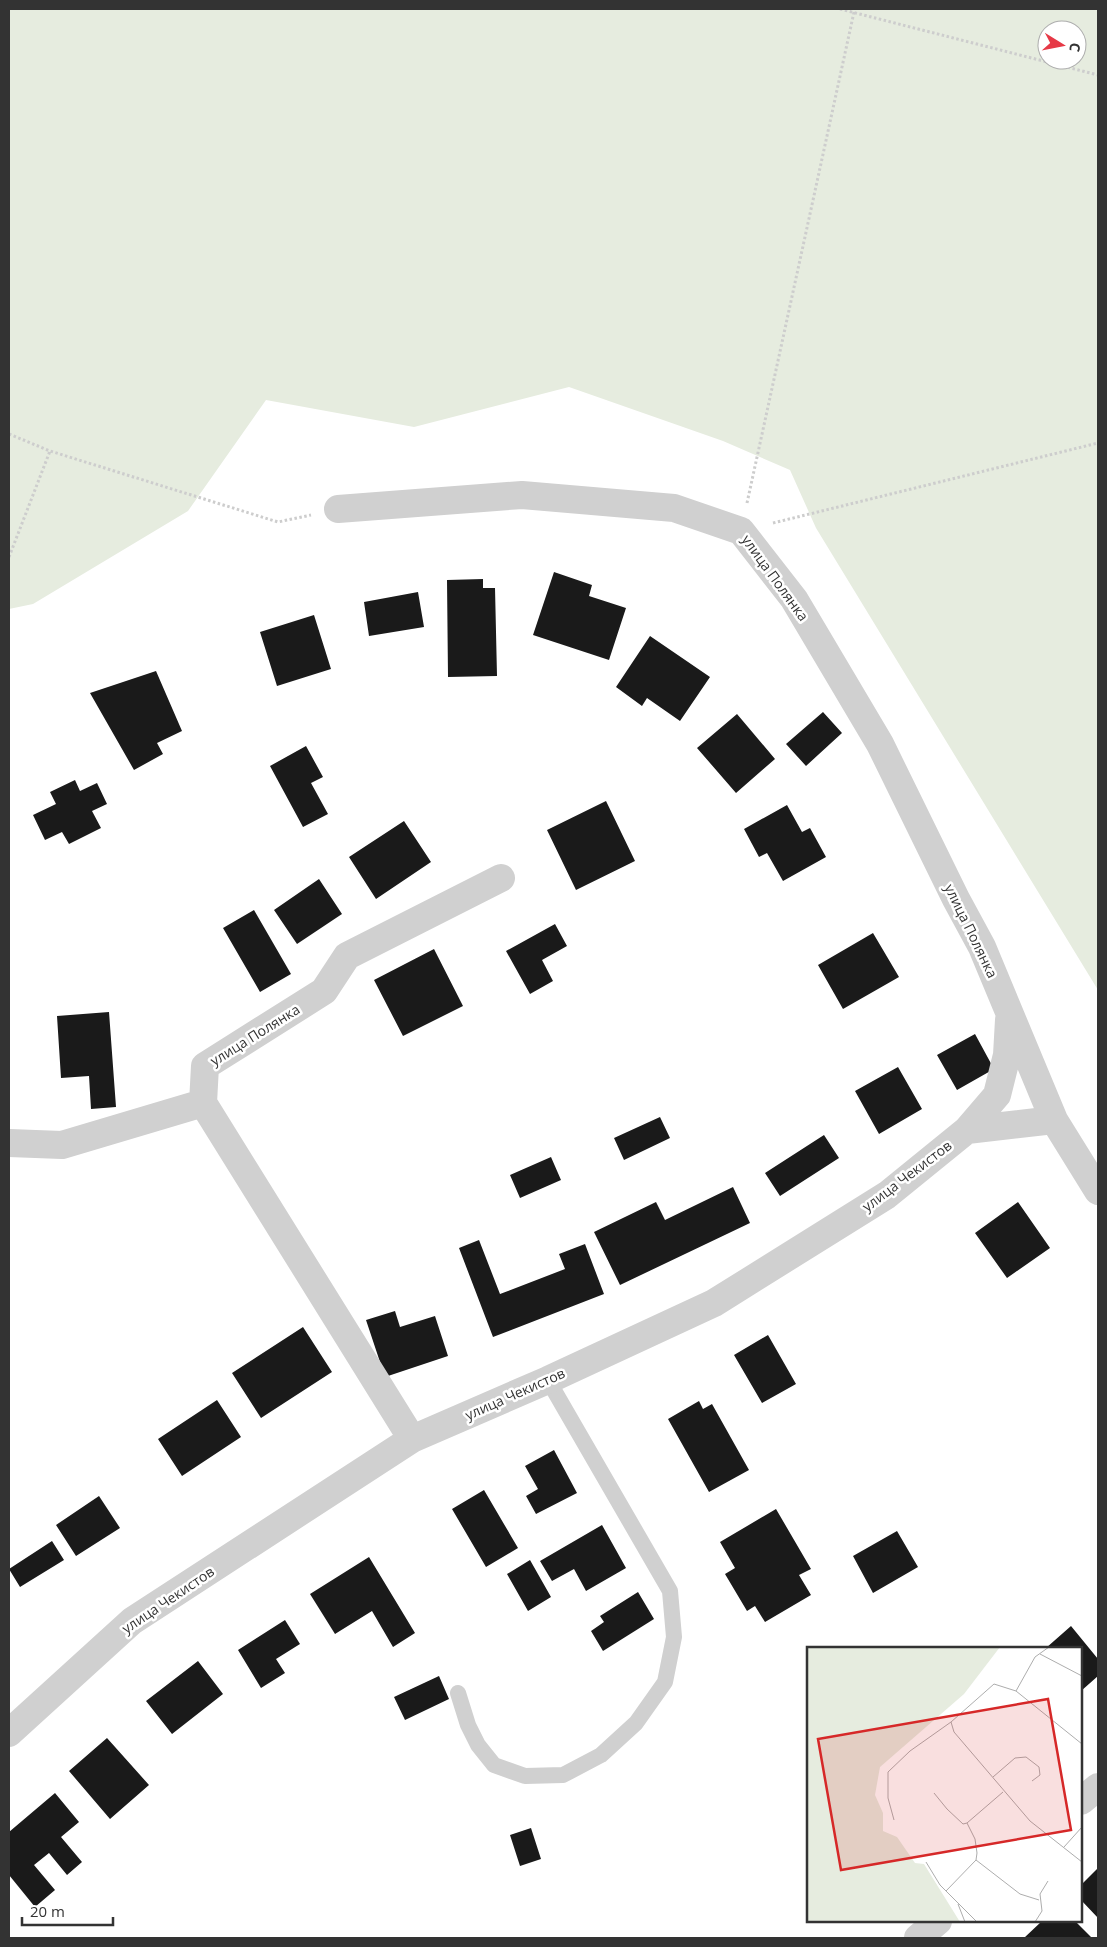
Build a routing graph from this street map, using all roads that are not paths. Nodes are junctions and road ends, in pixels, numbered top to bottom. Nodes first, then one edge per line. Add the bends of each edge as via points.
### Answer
1 (338, 509) road end
2 (501, 878) dead end
3 (1010, 1013) junction
4 (204, 1103) junction
5 (1054, 1120) junction
6 (967, 1130) junction
7 (9, 1143) edge
8 (1098, 1191) edge
9 (548, 1380) junction
10 (412, 1439) junction
11 (458, 1693) dead end
12 (9, 1733) edge
13 (1098, 1787) edge
14 (1082, 1800) edge
15 (937, 1922) edge
16 (918, 1938) edge

1 - 3 street, улица Полянка via 522,495 674,508 741,531 794,599 880,744 982,947
2 - 4 street, улица Полянка via 346,956 324,991 205,1066
3 - 5 street, улица Полянка
3 - 6 street, улица Чекистов via 1007,1055 997,1095
4 - 7 street via 62,1145
4 - 10 street
5 - 6 street
5 - 8 street, улица Полянка
6 - 9 street, улица Чекистов via 887,1195 714,1303
9 - 10 street, улица Чекистов
9 - 11 lane via 670,1591 674,1637 665,1682 636,1723 601,1755 563,1775 525,1776 494,1765 468,1725
10 - 12 street, улица Чекистов via 132,1621
13 - 14 street
15 - 16 street

